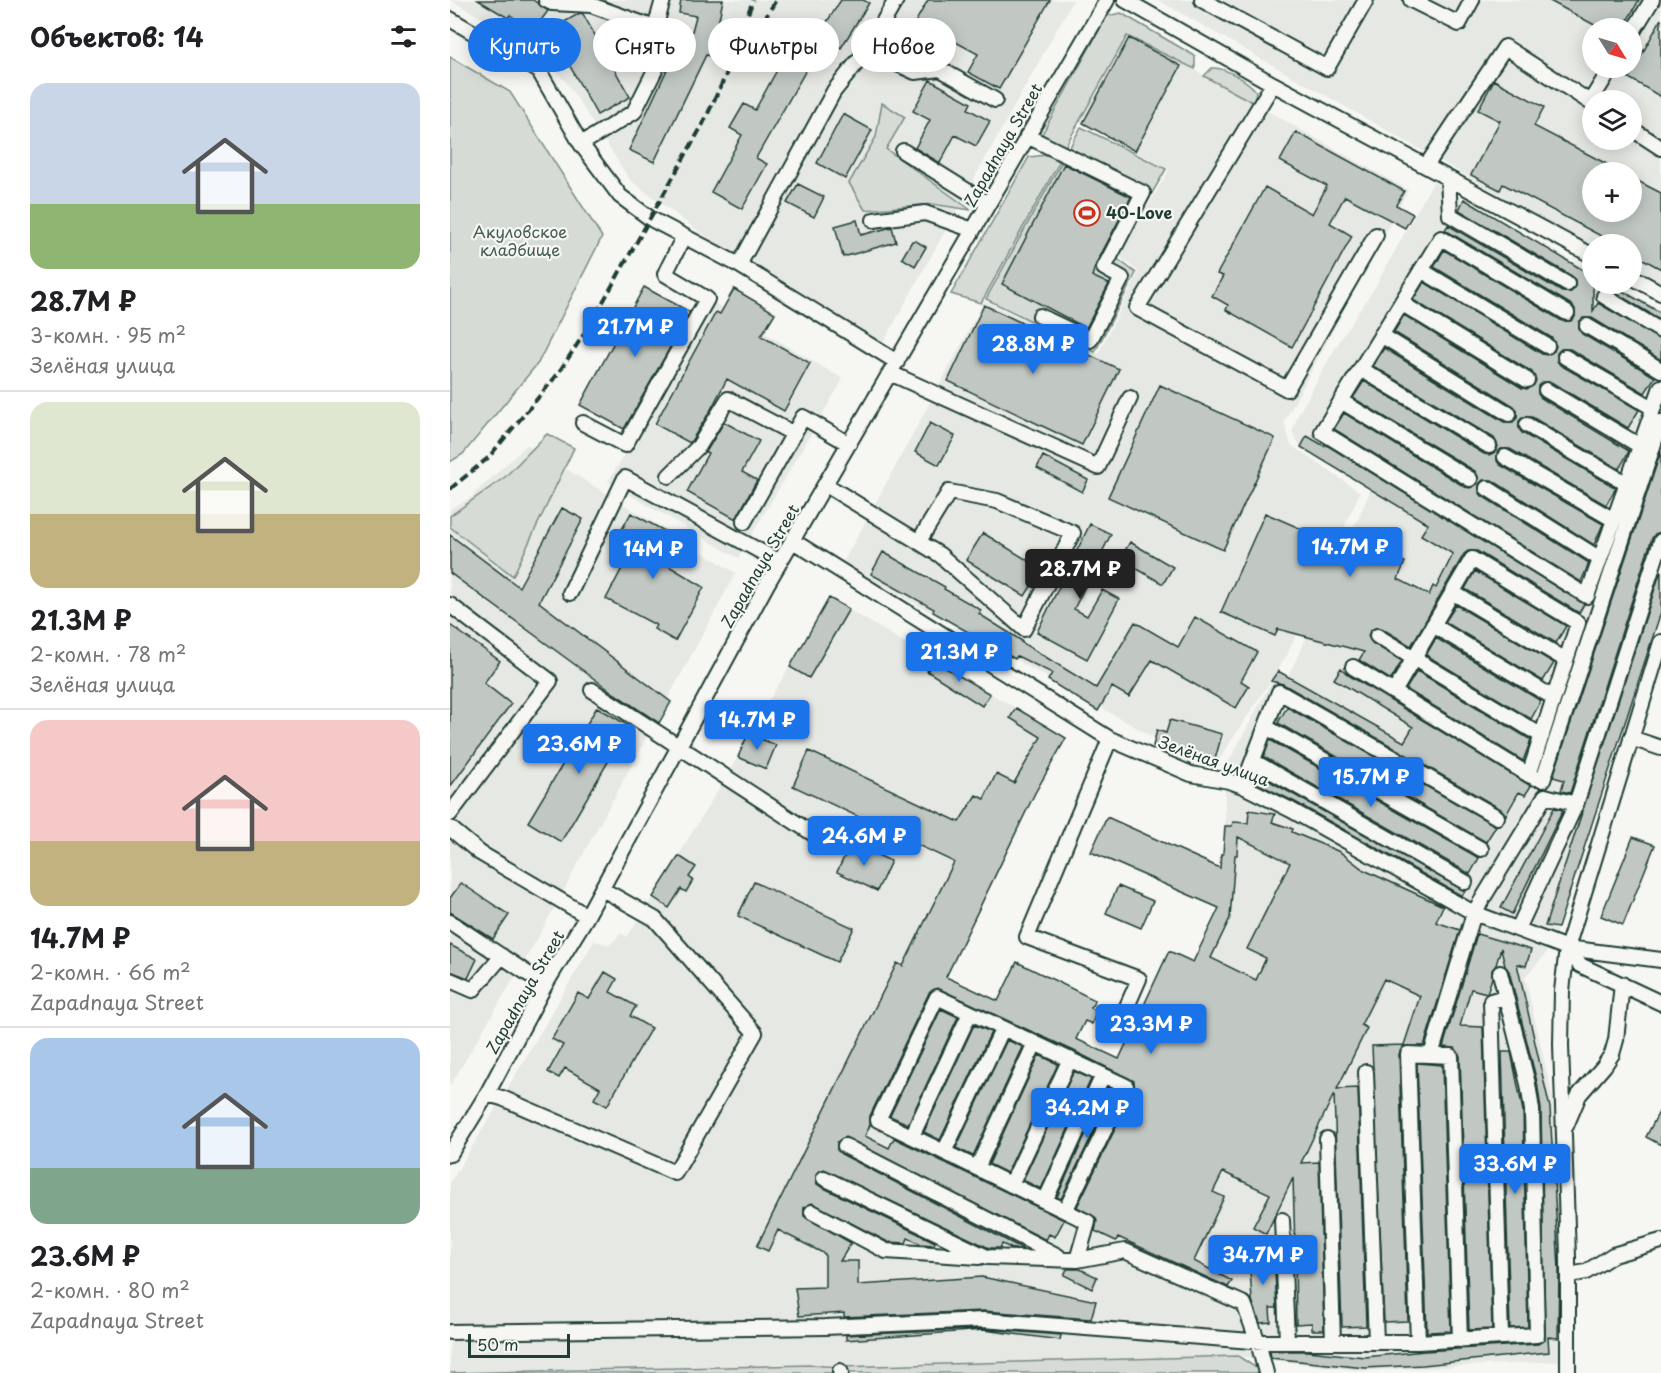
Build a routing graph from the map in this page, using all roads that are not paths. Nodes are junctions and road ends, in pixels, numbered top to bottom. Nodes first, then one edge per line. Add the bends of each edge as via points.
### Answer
1 (546, 0) edge
2 (663, 0) edge
3 (896, 0) edge
4 (1107, 0) edge
5 (1125, 0) edge
6 (1202, 0) edge
7 (1366, 0) edge
8 (1411, 0) edge
9 (1472, 0) edge
10 (1652, 0) edge
11 (627, 18) edge
12 (658, 18) edge
13 (886, 18) edge
14 (1641, 18) edge
15 (450, 20) edge
16 (851, 70) edge
17 (654, 72) edge
18 (945, 72) edge
19 (1273, 84) junction
20 (1582, 97) edge
21 (995, 100) dead end
22 (1028, 136) junction
23 (1642, 136) edge
24 (581, 144) junction
25 (1661, 148) edge
26 (903, 151) dead end
27 (1426, 166) junction
28 (1449, 178) junction
29 (988, 204) junction
30 (874, 220) dead end
31 (972, 230) junction
32 (1376, 235) dead end
33 (684, 236) junction
34 (1582, 250) edge
35 (739, 265) junction
36 (1421, 270) junction
37 (1642, 282) edge
38 (1567, 284) dead end
39 (1661, 292) edge
40 (1604, 296) dead end
41 (1401, 303) junction
42 (1567, 313) dead end
43 (1040, 316) dead end
44 (1587, 326) dead end
45 (1661, 331) edge
46 (1381, 336) junction
47 (1547, 346) dead end
48 (1565, 357) dead end
49 (893, 368) junction
50 (1361, 369) junction
51 (1661, 370) edge
52 (1527, 380) dead end
53 (1661, 387) edge
54 (1546, 390) dead end
55 (1130, 398) dead end
56 (1341, 401) junction
57 (1653, 408) junction
58 (1509, 414) dead end
59 (1661, 422) edge
60 (583, 423) dead end
61 (1527, 425) dead end
62 (794, 434) junction
63 (849, 444) junction
64 (1489, 446) dead end
65 (1640, 446) junction
66 (1505, 457) dead end
67 (669, 476) dead end
68 (1470, 479) dead end
69 (1627, 484) junction
70 (826, 485) junction
71 (1487, 488) dead end
72 (1614, 520) junction
73 (744, 522) dead end
74 (793, 541) junction
75 (1661, 541) edge
76 (919, 542) junction
77 (1600, 559) junction
78 (780, 562) junction
79 (1452, 592) junction
80 (570, 593) dead end
81 (450, 605) edge
82 (1433, 625) junction
83 (1377, 636) dead end
84 (1661, 642) edge
85 (1413, 659) junction
86 (1566, 660) junction
87 (1353, 667) dead end
88 (592, 690) dead end
89 (1394, 692) junction
90 (1554, 698) junction
91 (1266, 727) junction
92 (1542, 736) junction
93 (1631, 738) junction
94 (1110, 739) junction
95 (678, 747) junction
96 (1661, 748) edge
97 (1253, 761) junction
98 (1529, 775) junction
99 (1543, 780) junction
100 (1243, 786) junction
101 (1545, 796) junction
102 (1576, 804) junction
103 (450, 814) edge
104 (1497, 817) dead end
105 (450, 828) edge
106 (821, 839) dead end
107 (1481, 849) dead end
108 (1465, 882) dead end
109 (602, 889) junction
110 (1474, 913) junction
111 (587, 916) junction
112 (450, 922) edge
113 (1518, 929) junction
114 (1567, 948) junction
115 (502, 957) junction
116 (1661, 960) edge
117 (1500, 973) dead end
118 (450, 980) edge
119 (1622, 984) junction
120 (545, 985) junction
121 (1505, 997) junction
122 (1661, 1004) edge
123 (970, 1013) junction
124 (1003, 1028) junction
125 (1115, 1034) dead end
126 (1035, 1043) junction
127 (1431, 1055) junction
128 (1070, 1059) junction
129 (1366, 1072) dead end
130 (1103, 1075) junction
131 (487, 1094) junction
132 (1564, 1135) junction
133 (912, 1136) junction
134 (1327, 1139) dead end
135 (845, 1146) dead end
136 (944, 1152) junction
137 (450, 1154) edge
138 (977, 1168) junction
139 (824, 1178) dead end
140 (1011, 1185) junction
141 (1045, 1201) junction
142 (1065, 1211) junction
143 (812, 1212) dead end
144 (1282, 1220) dead end
145 (1661, 1241) edge
146 (987, 1257) junction
147 (1071, 1260) junction
148 (1569, 1275) junction
149 (450, 1332) edge
150 (1501, 1337) junction
151 (1460, 1340) junction
152 (1287, 1341) junction
153 (1333, 1341) junction
154 (1258, 1342) junction
155 (1376, 1342) junction
156 (1418, 1342) junction
157 (1266, 1373) edge
158 (1568, 1373) edge

1 - 11 street via 591,5
2 - 12 street
3 - 13 street
4 - 22 street, Zapadnaya Street
5 - 19 street
6 - 7 street via 1327,68
8 - 9 street via 1460,24
10 - 14 street
15 - 24 street via 539,70
16 - 35 street via 834,91
17 - 24 street via 634,112
18 - 21 street
19 - 27 street
19 - 32 street via 1137,308 1287,389
20 - 27 street via 1505,47
22 - 29 street, Zapadnaya Street
22 - 43 street via 1143,193 1104,268 1122,278 1090,340
23 - 25 street
24 - 33 street via 620,196 651,219
26 - 29 street
27 - 28 street
28 - 34 street
28 - 38 street via 1450,215
29 - 31 street, Zapadnaya Street
30 - 31 street via 925,213
31 - 49 street, Zapadnaya Street
33 - 35 street
33 - 60 street via 665,274 707,299 625,445
35 - 49 street
36 - 41 street
36 - 42 street via 1441,238
36 - 47 street
37 - 39 street
40 - 45 street
41 - 46 street
41 - 52 street
44 - 51 street
46 - 50 street
46 - 58 street
48 - 57 street
49 - 55 street via 1098,466
49 - 63 street, Zapadnaya Street
50 - 56 street
50 - 64 street
53 - 57 street
54 - 65 street
56 - 68 street
56 - 77 street via 1322,432 1587,596
57 - 65 street
59 - 99 street
61 - 69 street
62 - 63 street via 803,417
62 - 67 street via 728,399 699,446
62 - 73 street
63 - 70 street, Zapadnaya Street
65 - 69 street
66 - 72 street
69 - 72 street
70 - 74 street, Zapadnaya Street
70 - 76 street
71 - 77 street
72 - 77 street
74 - 78 street, Zapadnaya Street
74 - 94 street, Зелёная улица
75 - 102 street
76 - 76 street via 940,555 1024,628 1073,533 997,501 949,492
78 - 80 street via 625,478
78 - 95 street, Zapadnaya Street
79 - 82 street
79 - 86 street
79 - 86 street via 1472,559 1578,623
81 - 103 street via 550,681
82 - 85 street
82 - 90 street
83 - 85 street
84 - 93 street
85 - 89 street
85 - 92 street
86 - 90 street
87 - 89 street
88 - 95 street
89 - 98 street
90 - 92 street
91 - 97 street
91 - 104 street via 1278,692
91 - 107 street
92 - 98 street
93 - 96 street
93 - 114 street
94 - 100 street, Зелёная улица via 1191,774
94 - 125 street via 1027,937 1139,979
95 - 106 street
95 - 109 street, Zapadnaya Street
97 - 100 street
97 - 108 street
98 - 99 street
99 - 101 street
100 - 110 street, Зелёная улица
101 - 102 street
101 - 110 street
102 - 113 street
105 - 111 street via 480,853
109 - 111 street, Zapadnaya Street
109 - 131 street via 655,919 755,1033 675,1173
110 - 113 street, Зелёная улица
110 - 127 street
111 - 120 street, Zapadnaya Street
112 - 115 street
113 - 114 street, Зелёная улица
114 - 116 street
114 - 119 street via 1580,965
114 - 132 street via 1561,1019
115 - 118 street via 473,990
115 - 120 street
117 - 121 street
119 - 122 street
119 - 132 street via 1612,1053 1579,1095
120 - 131 street, Zapadnaya Street
121 - 150 street via 1491,1001
121 - 150 street via 1532,1110 1537,1335
123 - 124 street
123 - 133 street
123 - 133 street via 937,997 878,1120
124 - 126 street
124 - 136 street
126 - 128 street
126 - 138 street
127 - 151 street via 1451,1056
127 - 156 street via 1408,1054
128 - 130 street
128 - 140 street
129 - 155 street
130 - 141 street
130 - 142 street via 1126,1086
131 - 137 street, Zapadnaya Street
132 - 148 street
133 - 136 street
134 - 153 street
135 - 147 street
136 - 138 street
138 - 140 street
139 - 146 street
140 - 141 street
141 - 142 street
142 - 147 street via 1088,1222
143 - 146 street via 886,1251
144 - 152 street
145 - 148 street via 1613,1255 1586,1272
146 - 147 street
147 - 154 street via 1125,1251 1242,1300
148 - 158 street
149 - 154 street via 825,1327 983,1320
150 - 151 street
151 - 156 street
152 - 153 street
152 - 154 street
153 - 155 street
154 - 157 street
155 - 156 street

